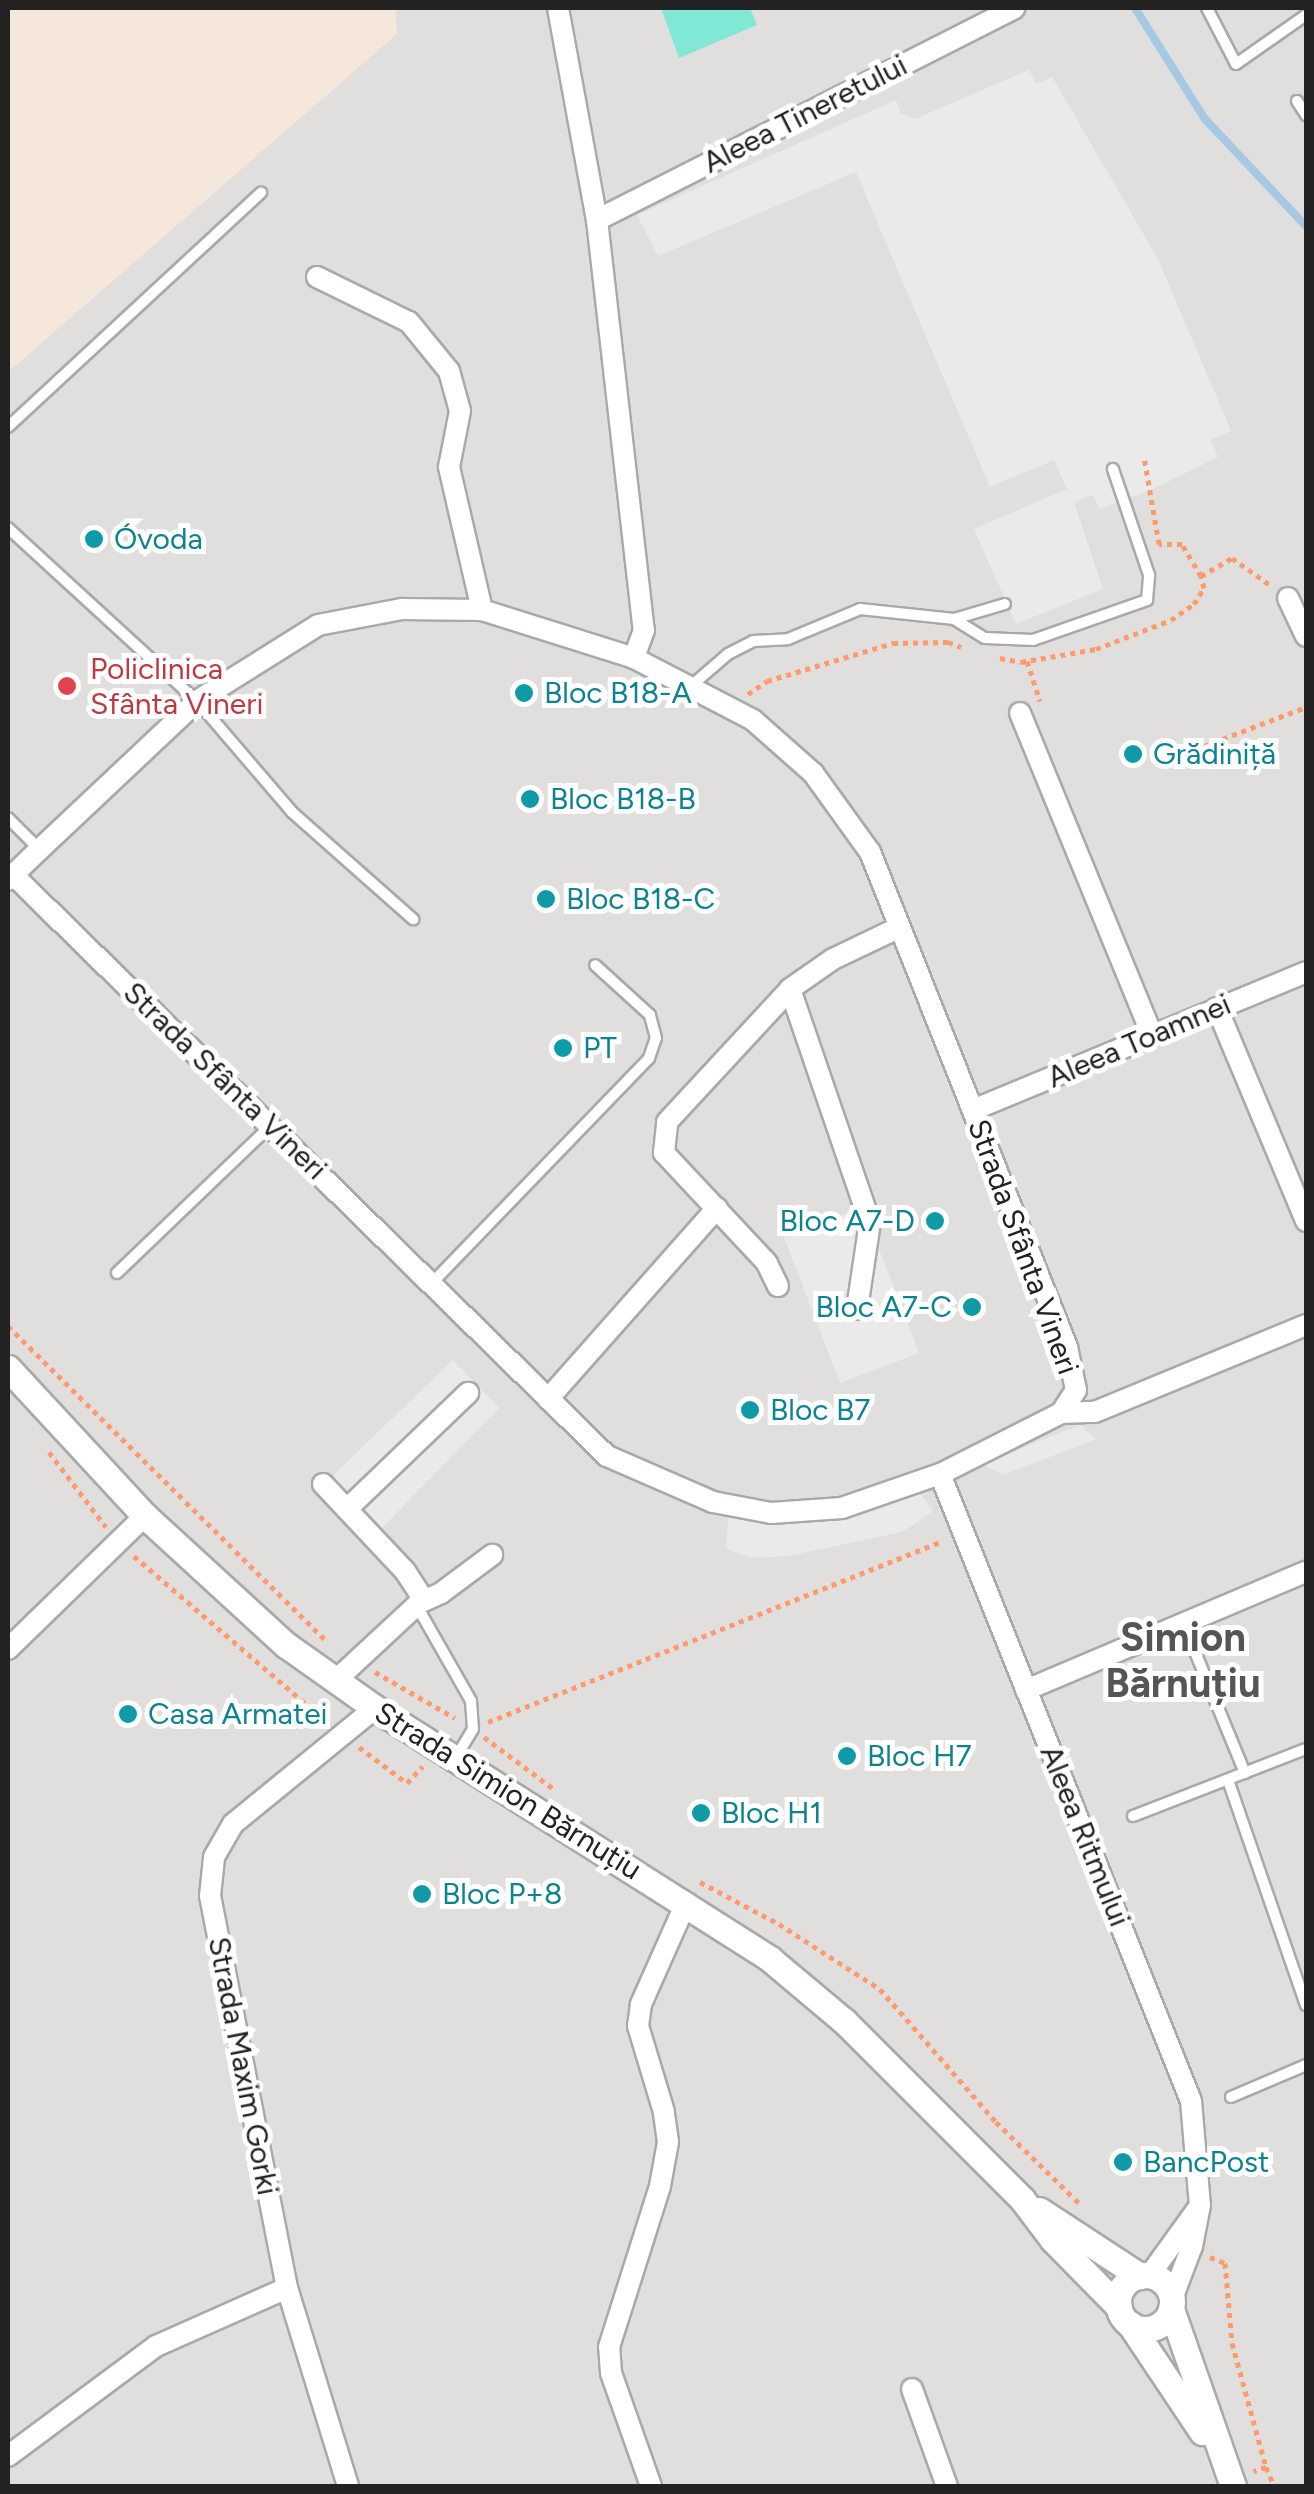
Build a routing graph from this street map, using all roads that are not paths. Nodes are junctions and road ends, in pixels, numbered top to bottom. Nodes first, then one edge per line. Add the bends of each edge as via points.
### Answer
1 (558, 8) edge
2 (1014, 8) edge
3 (1207, 8) edge
4 (1306, 15) edge
5 (1296, 101) dead end
6 (1306, 114) edge
7 (261, 193) dead end
8 (597, 220) junction
9 (317, 278) dead end
10 (8, 427) edge
11 (1113, 469) dead end
12 (8, 528) edge
13 (1288, 598) road end
14 (1005, 604) dead end
15 (482, 610) junction
16 (954, 619) junction
17 (1306, 636) edge
18 (634, 658) junction
19 (690, 687) junction
20 (197, 701) junction
21 (1020, 713) dead end
22 (8, 818) edge
23 (40, 850) junction
24 (10, 877) edge
25 (413, 918) dead end
26 (900, 927) junction
27 (595, 965) dead end
28 (1306, 972) edge
29 (790, 990) junction
30 (1218, 1008) junction
31 (1152, 1035) junction
32 (973, 1110) junction
33 (270, 1126) junction
34 (717, 1208) junction
35 (1306, 1221) edge
36 (118, 1273) dead end
37 (431, 1284) junction
38 (778, 1286) dead end
39 (858, 1308) dead end
40 (1306, 1325) edge
41 (8, 1368) edge
42 (468, 1393) dead end
43 (548, 1398) junction
44 (1061, 1413) junction
45 (940, 1474) junction
46 (323, 1484) dead end
47 (347, 1509) junction
48 (145, 1516) junction
49 (492, 1555) dead end
50 (1306, 1572) edge
51 (415, 1607) junction
52 (1184, 1625) junction
53 (8, 1649) edge
54 (336, 1680) junction
55 (1026, 1690) junction
56 (375, 1708) junction
57 (1306, 1749) edge
58 (448, 1753) junction
59 (1245, 1774) junction
60 (1228, 1780) junction
61 (1134, 1816) dead end
62 (686, 1903) junction
63 (1306, 2005) edge
64 (1306, 2065) edge
65 (1231, 2097) dead end
66 (1022, 2199) junction
67 (1200, 2206) junction
68 (1144, 2276) junction
69 (287, 2288) junction
70 (1172, 2304) junction
71 (1124, 2316) junction
72 (912, 2389) dead end
73 (8, 2456) edge
74 (1229, 2478) edge
75 (348, 2486) edge
76 (652, 2486) edge
77 (947, 2486) edge

1 - 8 street
2 - 8 street, Aleea Tineretului
3 - 4 lane via 1236,64
5 - 6 lane
7 - 10 lane
8 - 18 street via 644,630
9 - 15 street via 409,322 449,372 460,411 449,467
11 - 16 lane via 1149,575 1147,600 1033,640 985,638
12 - 20 lane
13 - 17 street
14 - 16 lane
15 - 18 street, Strada Sfânta Vineri
15 - 20 street, Strada Sfânta Vineri via 402,608 318,626
16 - 19 lane via 860,609 788,639 753,642
18 - 19 street, Strada Sfânta Vineri
19 - 26 street, Strada Sfânta Vineri via 753,720 813,772 870,852
20 - 23 street, Strada Sfânta Vineri
20 - 25 lane via 292,812
21 - 31 street
22 - 23 lane
23 - 24 street, Strada Sfânta Vineri
24 - 33 street, Strada Sfânta Vineri
26 - 29 street via 833,959
26 - 32 street, Strada Sfânta Vineri
27 - 37 lane via 650,1015 654,1048
28 - 30 street, Aleea Toamnei
29 - 34 street via 667,1122 664,1152
29 - 39 street via 870,1222
30 - 31 street, Aleea Toamnei
30 - 35 street
31 - 32 street, Aleea Toamnei
32 - 44 street, Strada Sfânta Vineri via 1067,1347 1076,1390
33 - 36 lane
33 - 37 street, Strada Sfânta Vineri
34 - 38 street
34 - 43 street
37 - 43 street, Strada Sfânta Vineri
40 - 44 street via 1095,1412
41 - 48 street, Strada Simion Bărnuțiu
42 - 47 street
43 - 45 street, Strada Sfânta Vineri via 607,1456 713,1502 771,1514 842,1508
44 - 45 street, Strada Sfânta Vineri
45 - 55 street, Aleea Ritmului
46 - 47 street
47 - 51 street via 416,1584
48 - 53 street
48 - 54 street, Strada Simion Bărnuțiu via 286,1645
49 - 51 street
50 - 52 street
51 - 54 street
51 - 58 lane via 471,1700 474,1730
52 - 55 street
52 - 59 lane
54 - 56 street, Strada Simion Bărnuțiu
55 - 67 street, Aleea Ritmului via 1182,2075 1195,2130
56 - 58 street, Strada Simion Bărnuțiu
56 - 69 street, Strada Maxim Gorki via 233,1824 214,1857 210,1896
57 - 59 lane
58 - 62 street, Strada Simion Bărnuțiu
59 - 60 lane
60 - 61 lane
60 - 63 lane
62 - 66 street, Strada Simion Bărnuțiu via 770,1959 844,2021
62 - 76 street via 641,2004 638,2026 668,2142 609,2347 611,2373
64 - 65 lane
66 - 68 street, Strada Simion Bărnuțiu
66 - 71 street, Strada Simion Bărnuțiu
67 - 68 street
67 - 70 street, Aleea Ritmului
68 - 70 street, Strada Simion Bărnuțiu via 1164,2282
68 - 71 street via 1122,2289
69 - 73 street via 156,2346
69 - 75 street, Strada Maxim Gorki
70 - 71 street via 1149,2329
70 - 74 street, Strada Simion Bărnuțiu
71 - 74 street, Strada Simion Bărnuțiu
72 - 77 street

